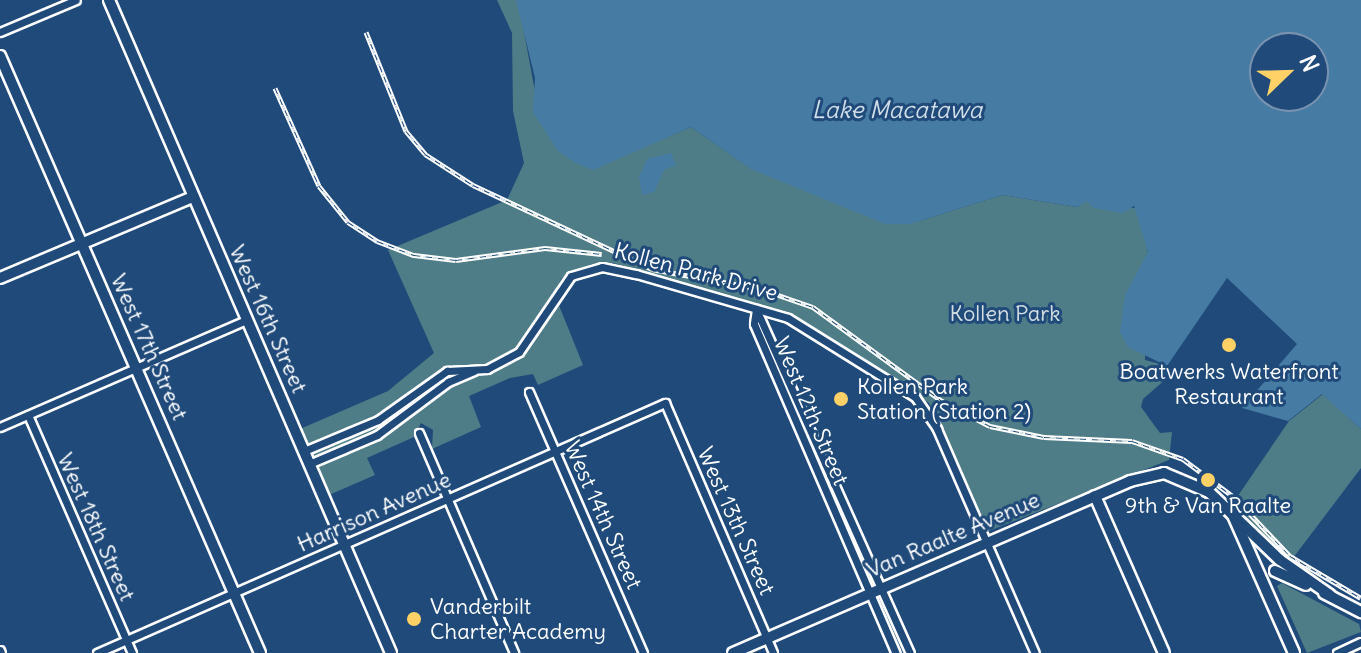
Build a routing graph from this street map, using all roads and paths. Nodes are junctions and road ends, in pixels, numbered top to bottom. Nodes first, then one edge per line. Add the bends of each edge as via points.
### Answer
1 (76, 0) edge
2 (109, 0) edge
3 (0, 32) edge
4 (0, 56) edge
5 (193, 197) junction
6 (82, 245) junction
7 (0, 278) edge
8 (756, 309) junction
9 (246, 320) junction
10 (137, 367) junction
11 (476, 370) junction
12 (529, 392) dead end
13 (665, 403) joint
14 (28, 415) junction
15 (0, 427) edge
16 (419, 433) dead end
17 (304, 451) junction
18 (555, 452) junction
19 (309, 464) junction
20 (1095, 496) junction
21 (447, 500) junction
22 (1232, 513) junction
23 (987, 543) junction
24 (345, 544) junction
25 (1280, 560) junction
26 (1275, 571) junction
27 (881, 587) junction
28 (1265, 588) junction
29 (870, 592) junction
30 (234, 593) junction
31 (1330, 595) junction
32 (1361, 612) edge
33 (767, 638) junction
34 (126, 640) junction
35 (1361, 642) edge
36 (97, 653) edge
37 (132, 653) edge
38 (260, 653) edge
39 (391, 653) edge
40 (514, 653) edge
41 (643, 653) edge
42 (733, 653) edge
43 (773, 653) edge
44 (896, 653) edge
45 (910, 653) edge
46 (1035, 653) edge
47 (1164, 653) edge
48 (1294, 653) edge
49 (1337, 653) edge

1 - 3 street
2 - 5 street, West 16th Street
4 - 6 street, West 17th Street
5 - 6 street
5 - 9 street, West 16th Street
6 - 7 street
6 - 10 street, West 17th Street
8 - 11 street, Kollen Park Drive via 636,274 587,269 571,276 552,299 519,352
8 - 23 street, Kollen Park Drive via 813,331 926,408
8 - 27 street, West 12th Street
8 - 29 street, West 12th Street via 754,324
9 - 10 street
9 - 17 street, West 16th Street
10 - 14 street
10 - 30 street, West 17th Street
11 - 17 street, Kollen Park Drive via 437,375 378,420
11 - 19 street, Kollen Park Drive via 448,382 377,435
12 - 18 street, West 14th Street
13 - 18 street, Harrison Avenue
13 - 33 street, West 13th Street
14 - 15 street
14 - 34 street, West 18th Street
16 - 21 street
17 - 19 street, West 16th Street
18 - 21 street, Harrison Avenue
18 - 41 street, West 14th Street
19 - 24 street, West 16th Street
20 - 22 street, Van Raalte Avenue via 1164,473 1191,481
20 - 23 street, Van Raalte Avenue
20 - 47 street
21 - 24 street, Harrison Avenue
21 - 40 street
22 - 25 street
22 - 28 street
23 - 27 street, Van Raalte Avenue
23 - 46 street
24 - 30 street, Harrison Avenue
24 - 39 street, West 16th Street
25 - 26 street
25 - 31 street
26 - 28 street
26 - 31 street
27 - 29 street, Van Raalte Avenue
27 - 45 street, West 12th Street
28 - 48 street
29 - 33 street, Van Raalte Avenue
29 - 44 street, West 12th Street
30 - 34 street, Harrison Avenue
30 - 38 street, West 17th Street
31 - 32 street
33 - 42 street, Van Raalte Avenue
33 - 43 street, West 13th Street
34 - 36 street, Harrison Avenue
34 - 37 street, West 18th Street
35 - 49 street

